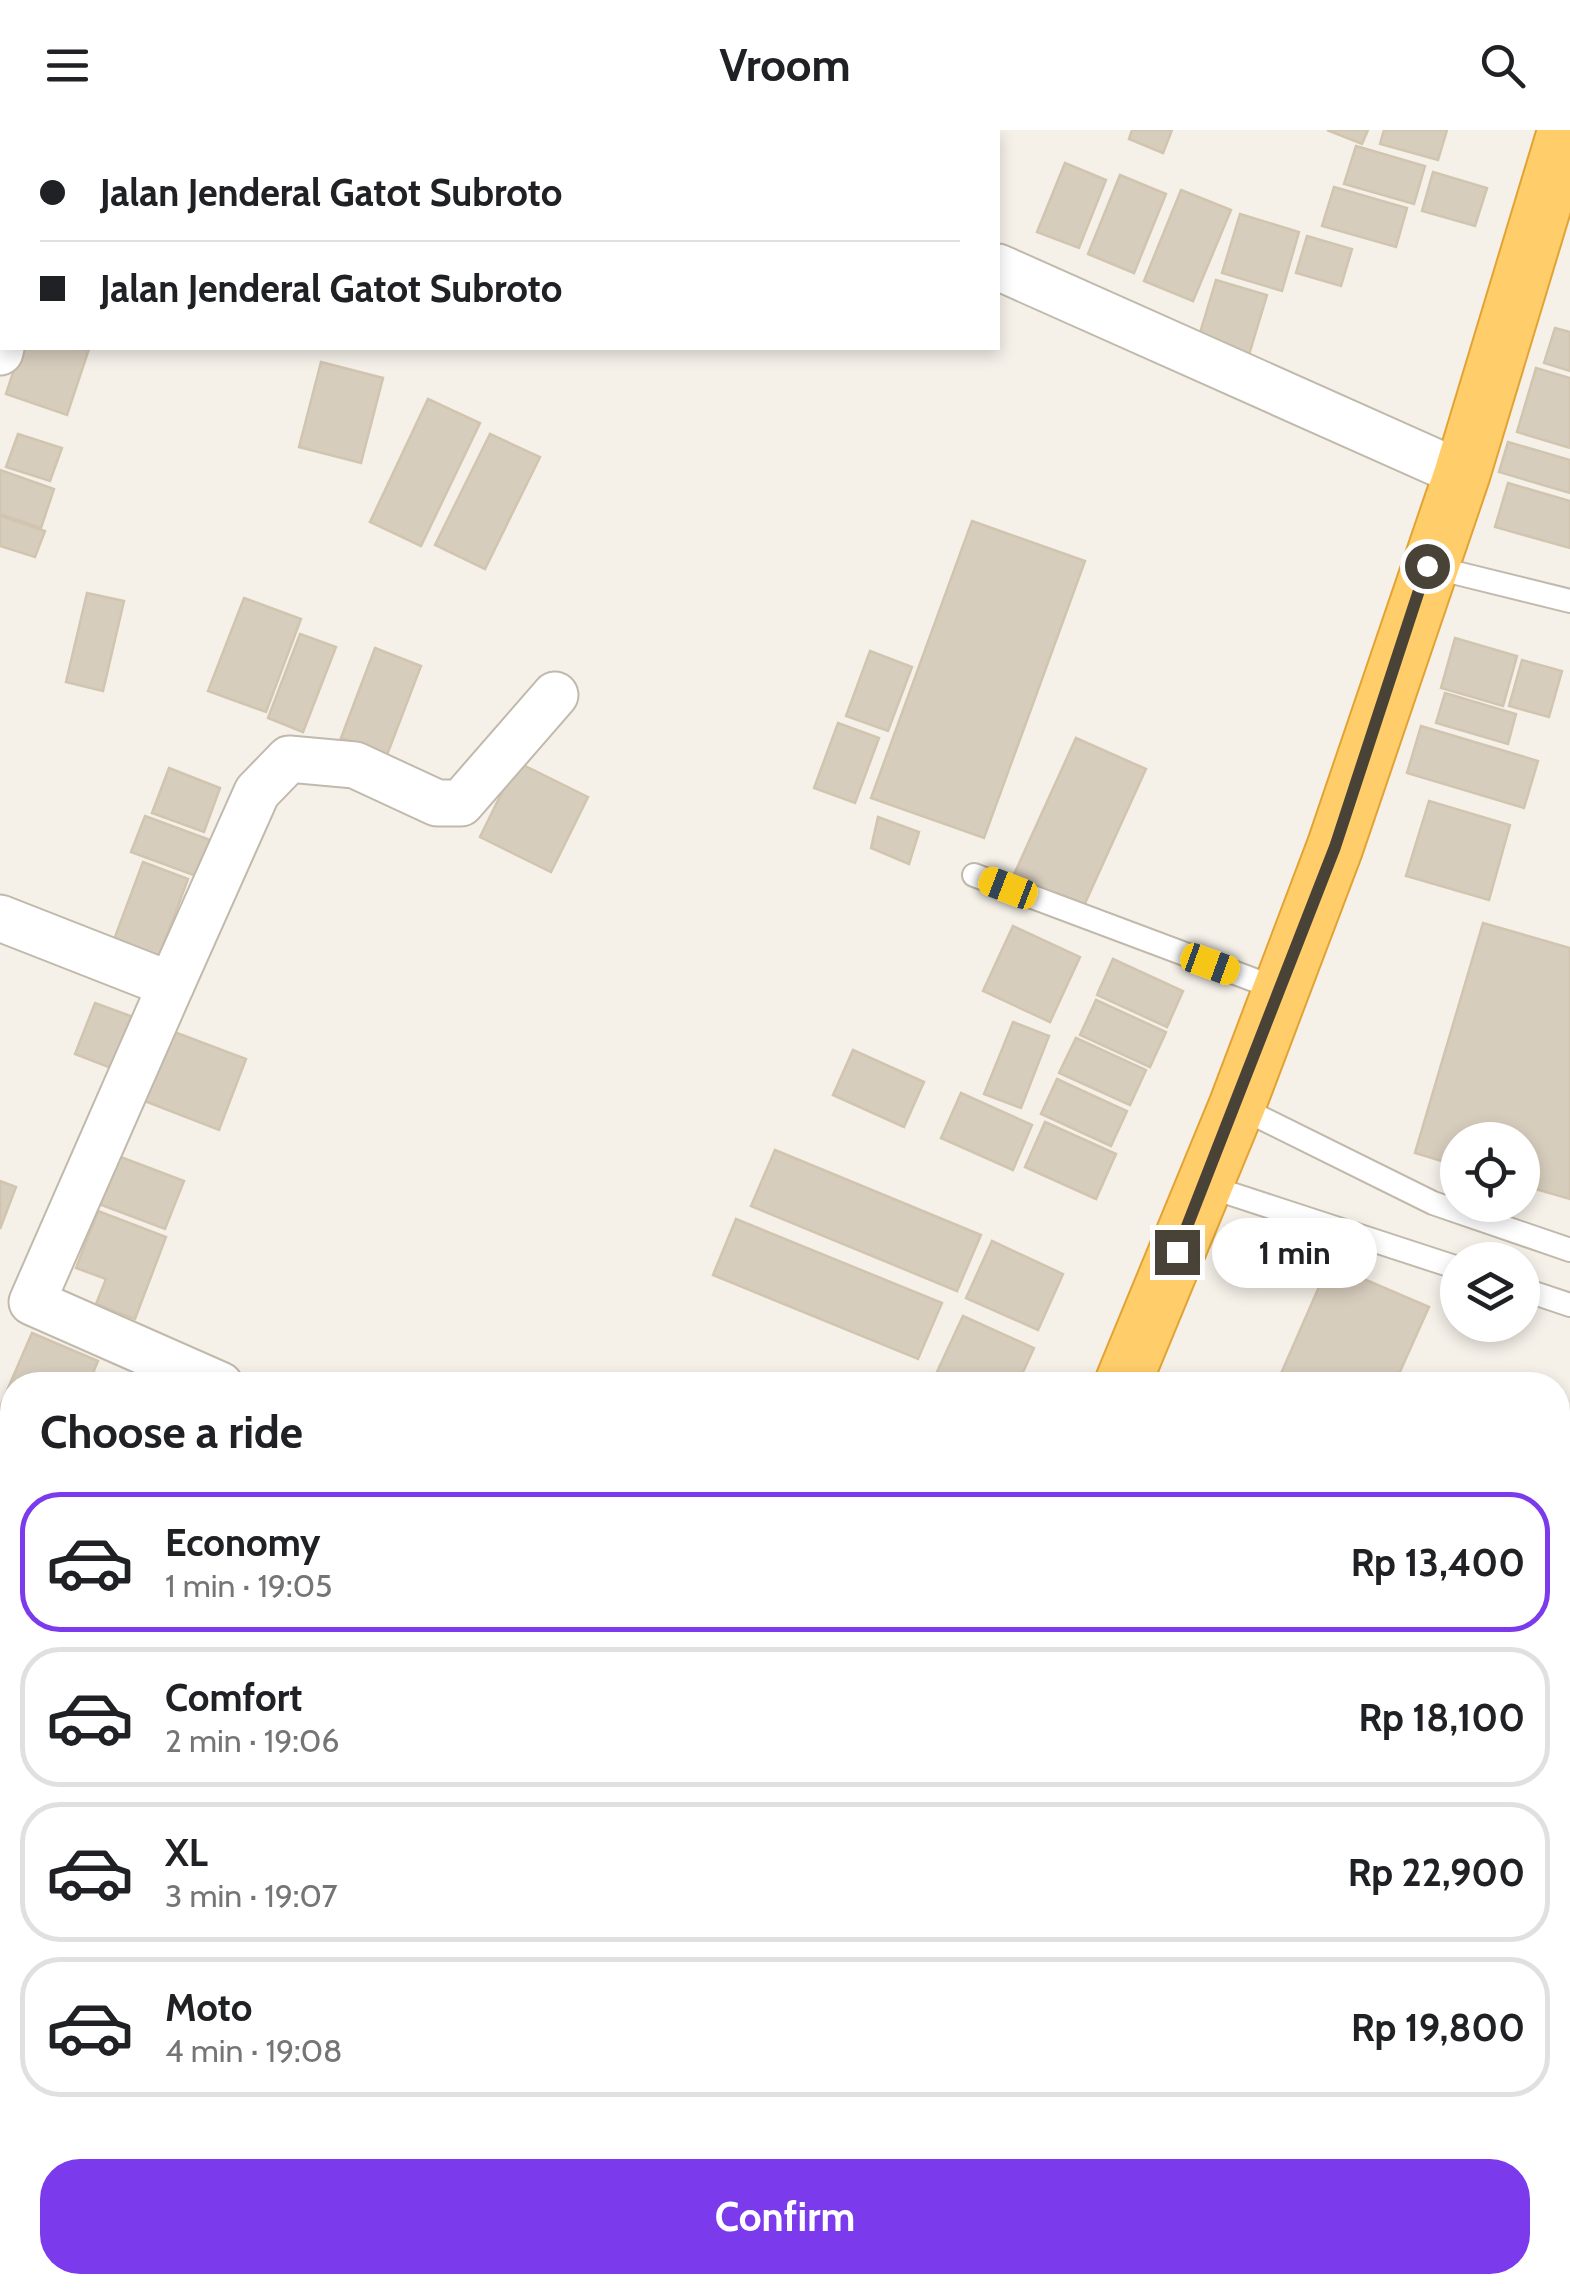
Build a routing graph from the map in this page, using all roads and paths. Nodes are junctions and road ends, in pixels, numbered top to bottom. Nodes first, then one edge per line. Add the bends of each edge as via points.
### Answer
1 (1566, 130) edge
2 (1000, 269) edge
3 (1462, 474) junction
4 (1427, 566) junction
5 (1570, 601) edge
6 (554, 695) dead end
7 (974, 875) dead end
8 (0, 919) edge
9 (171, 985) junction
10 (1278, 989) junction
11 (1237, 1106) junction
12 (1204, 1185) junction
13 (1570, 1250) edge
14 (1440, 1262) edge
15 (1540, 1295) edge
16 (16, 1296) edge
17 (1570, 1304) edge
18 (190, 1372) edge
19 (1127, 1372) edge

1 - 3 highway
2 - 3 street
3 - 4 highway
4 - 5 lane
4 - 10 highway via 1335,847
6 - 9 street via 461,804 437,803 355,765 289,759 257,792
7 - 10 lane
8 - 9 street
9 - 16 street
10 - 11 highway
11 - 12 highway
11 - 13 lane via 1433,1203
12 - 14 lane
12 - 19 highway
15 - 17 lane
16 - 18 street

